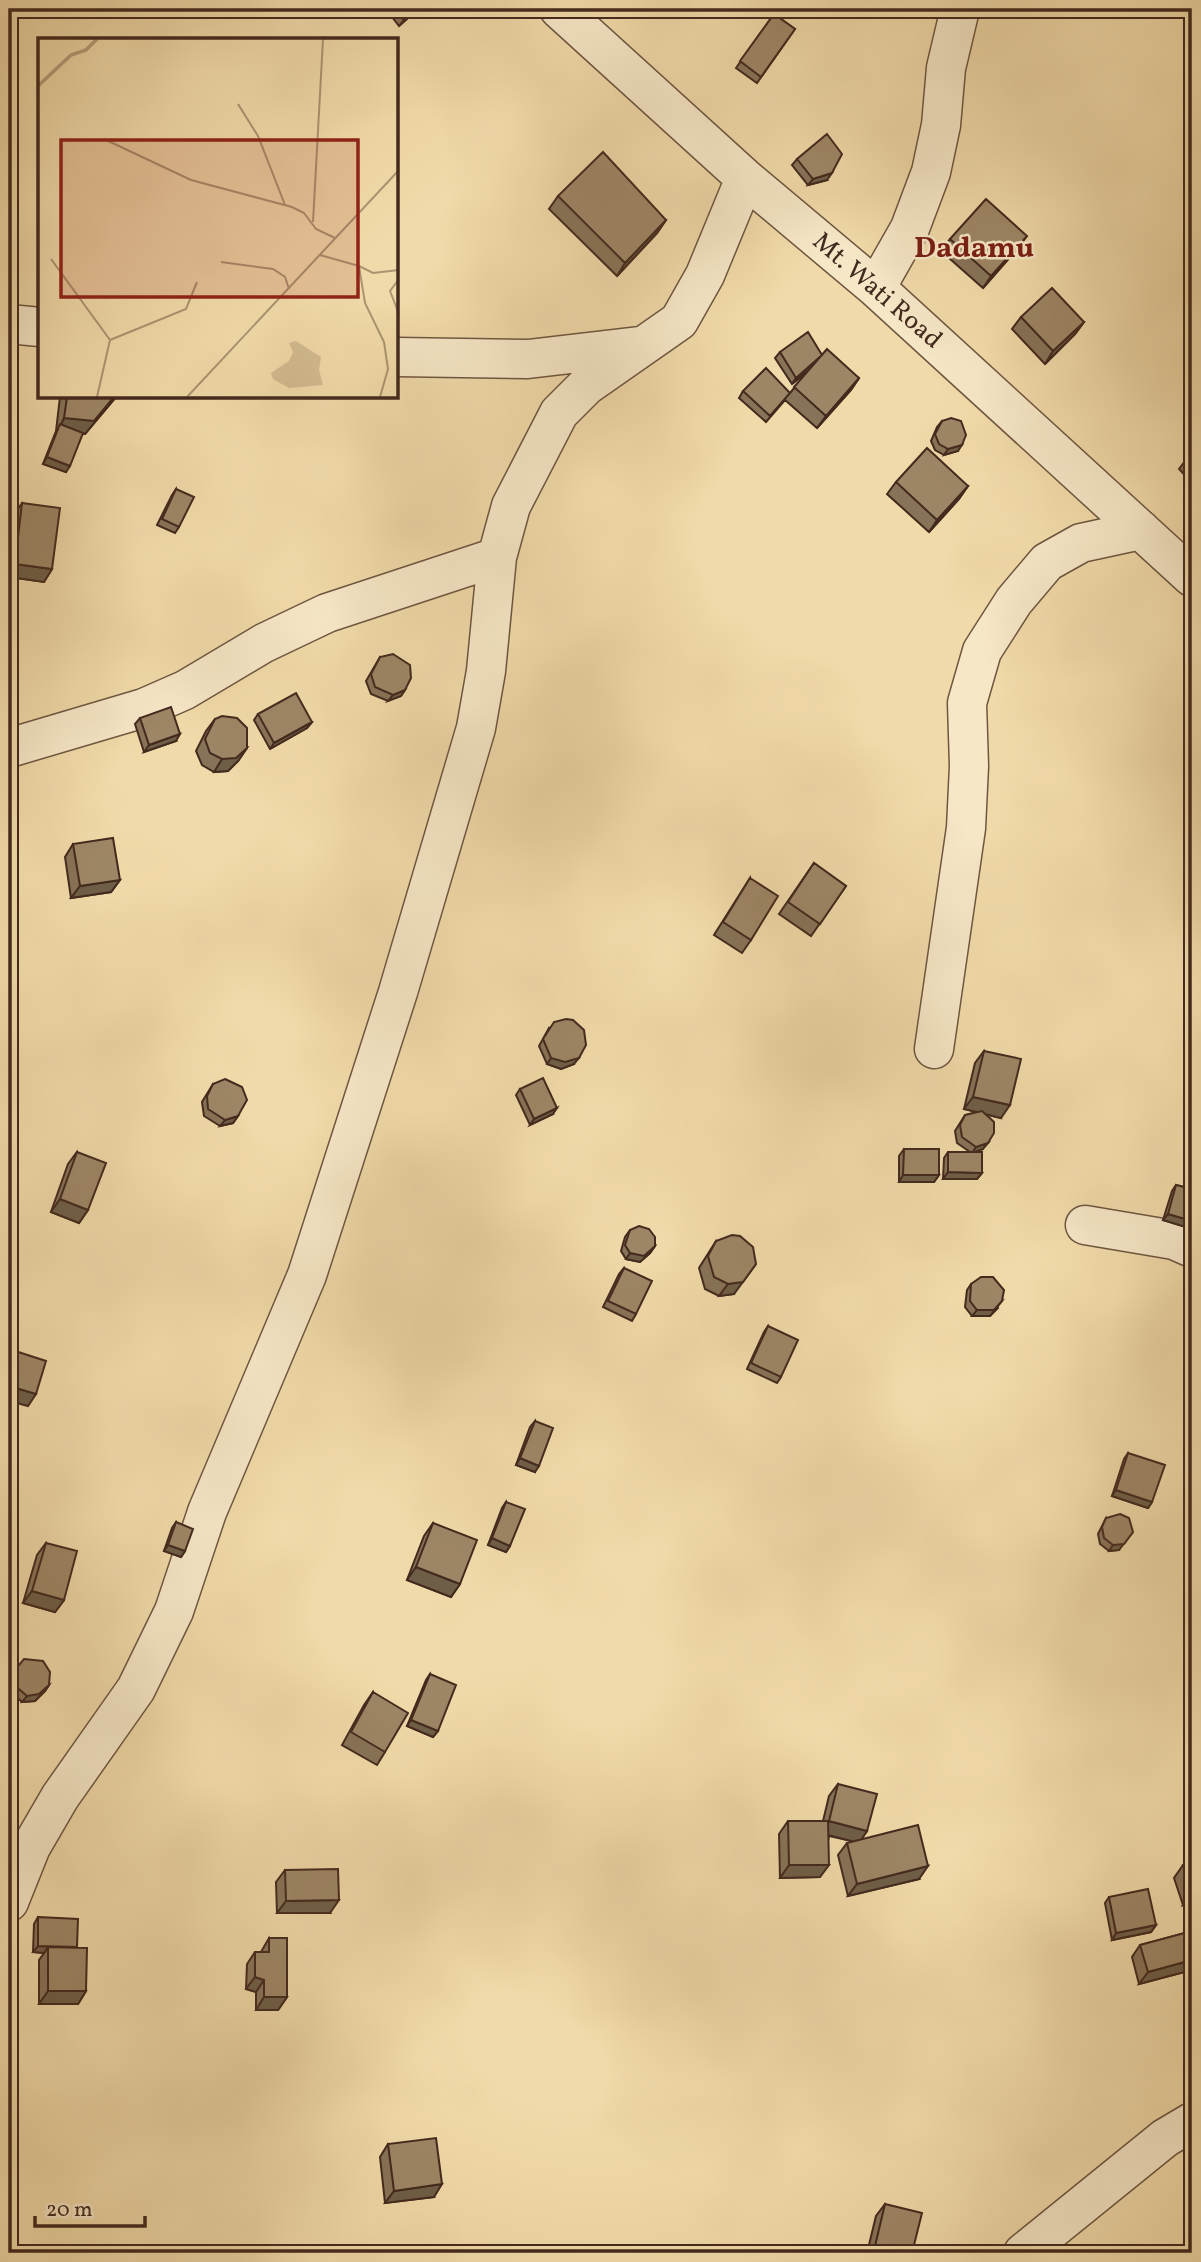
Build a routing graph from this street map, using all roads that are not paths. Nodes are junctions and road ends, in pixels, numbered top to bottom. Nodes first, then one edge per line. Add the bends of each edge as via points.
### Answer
1 (559, 9) edge
2 (960, 9) edge
3 (745, 178) junction
4 (876, 288) junction
5 (9, 324) edge
6 (38, 327) edge
7 (644, 346) junction
8 (399, 357) edge
9 (1141, 530) junction
10 (497, 557) junction
11 (1192, 577) edge
12 (9, 748) edge
13 (934, 1049) dead end
14 (1085, 1225) dead end
15 (1192, 1248) edge
16 (9, 1902) edge
17 (1192, 2122) edge
18 (1023, 2253) edge

1 - 3 street, Mt. Wati Road
2 - 4 street via 931,172 910,228
3 - 4 street, Mt. Wati Road
3 - 7 street via 705,275 679,321
4 - 9 street, Mt. Wati Road
5 - 6 street
7 - 8 street via 528,359
7 - 10 street via 586,386 559,413 511,506
9 - 11 street, Mt. Wati Road
9 - 13 street via 1081,543 1047,562 1014,601 982,651 968,703 966,828
10 - 12 street via 327,613 144,708
10 - 16 street via 476,728 307,1275 207,1512 168,1623 136,1689 60,1797 31,1847
14 - 15 street via 1174,1240
17 - 18 street via 1165,2138

